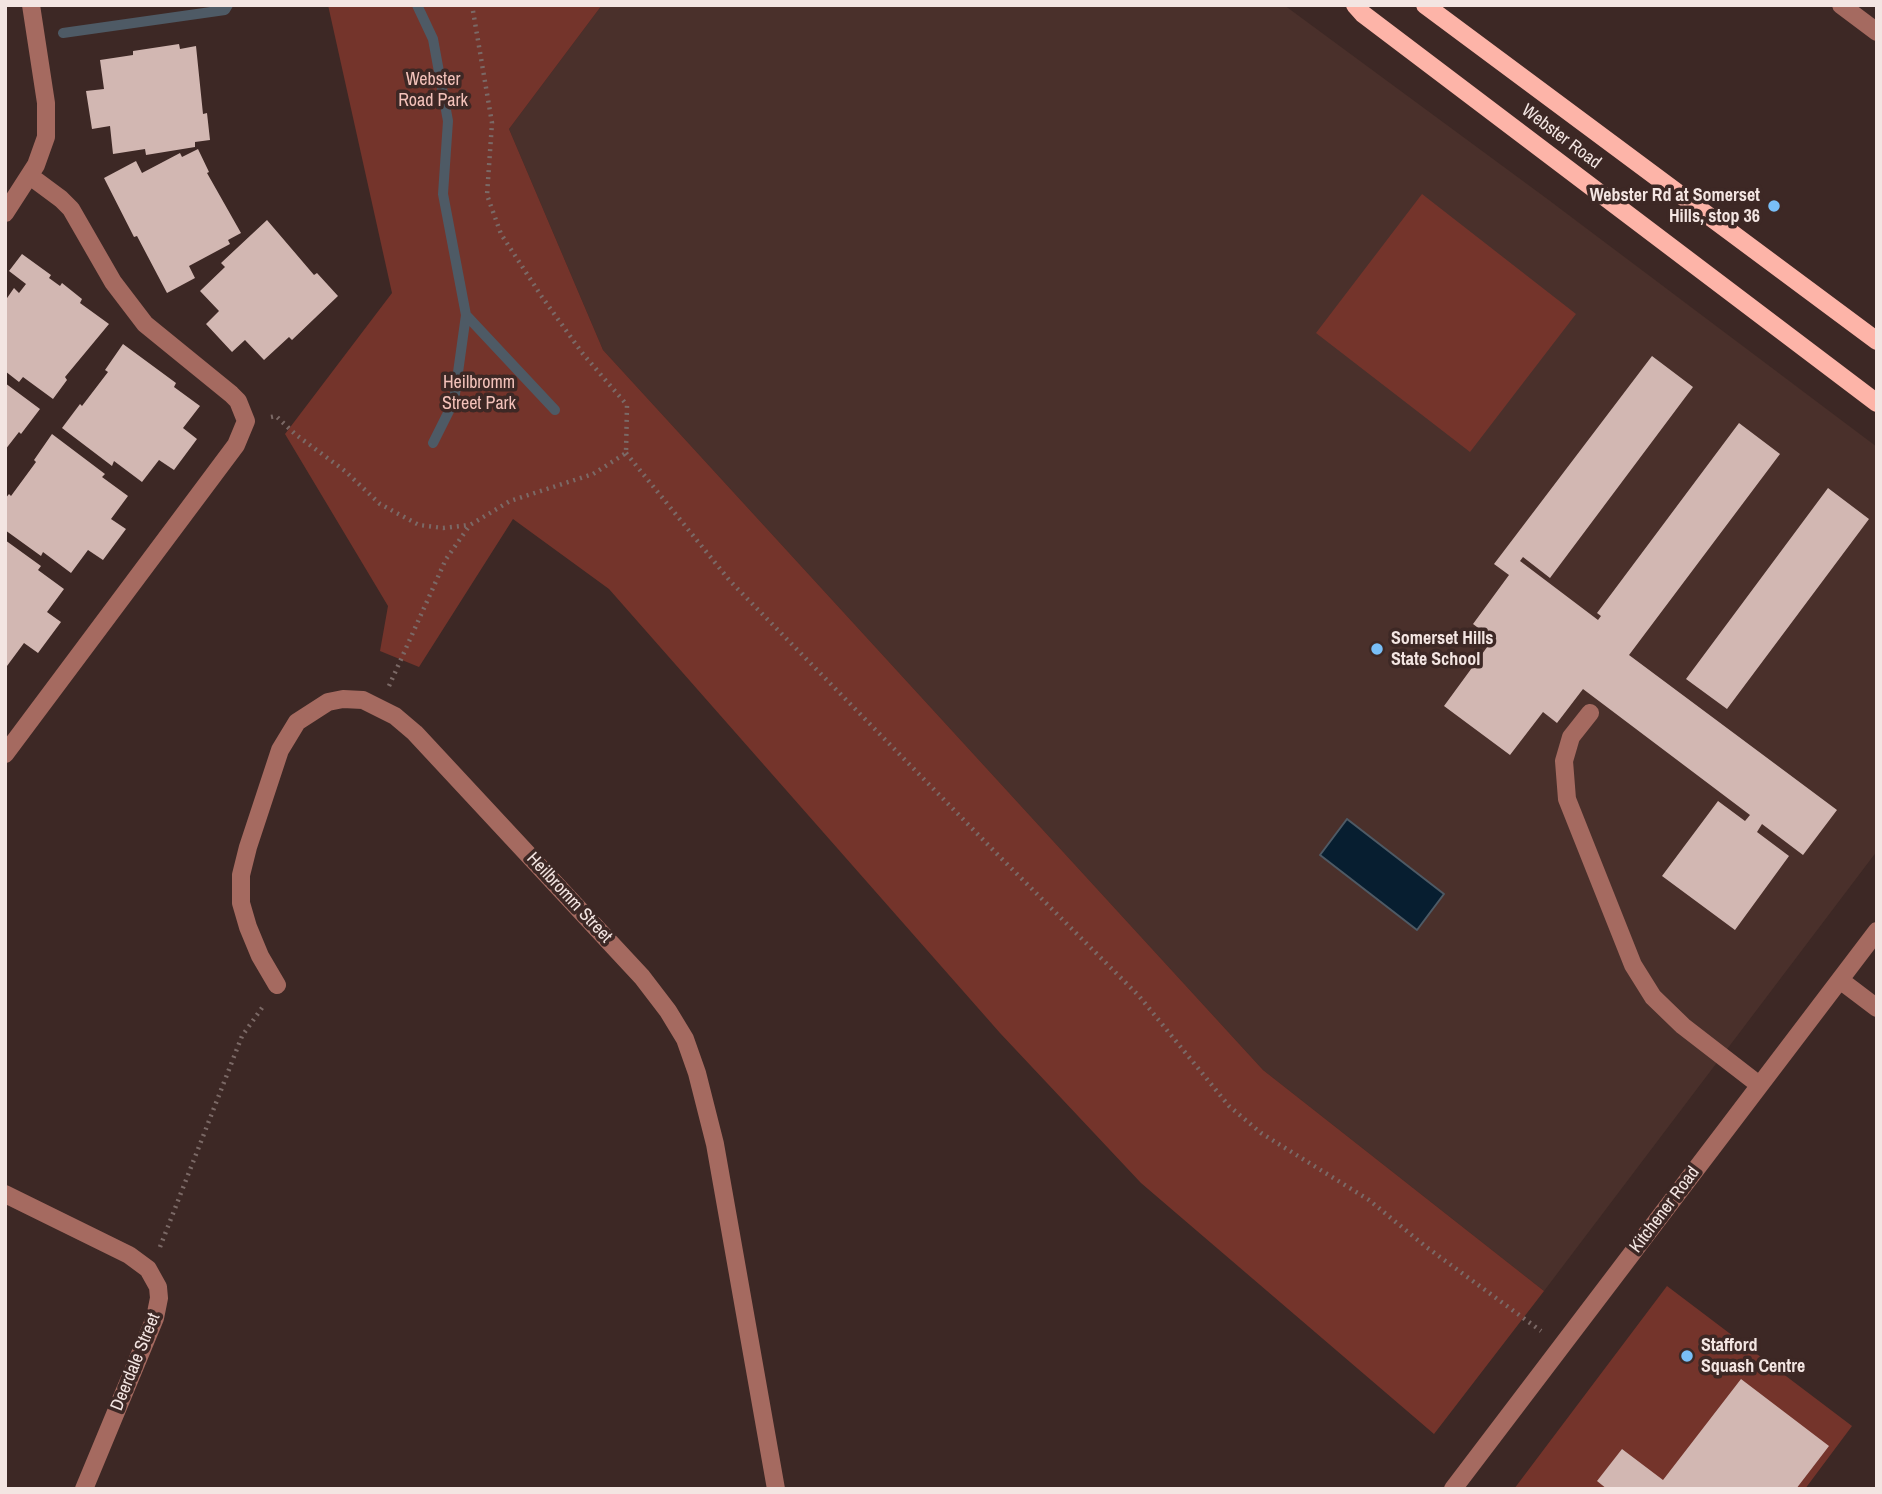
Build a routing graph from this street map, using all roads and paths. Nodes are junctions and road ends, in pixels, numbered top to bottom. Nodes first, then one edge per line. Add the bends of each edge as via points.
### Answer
1 (31, 5) edge
2 (472, 5) edge
3 (1355, 5) edge
4 (1425, 5) edge
5 (1841, 5) edge
6 (1877, 32) edge
7 (30, 176) junction
8 (5, 213) edge
9 (1877, 341) edge
10 (1877, 403) edge
11 (295, 434) dead end
12 (626, 453) junction
13 (470, 525) junction
14 (380, 706) junction
15 (1590, 713) dead end
16 (5, 754) edge
17 (1877, 931) edge
18 (1840, 980) junction
19 (277, 985) joint
20 (1877, 1008) edge
21 (1758, 1084) junction
22 (5, 1194) edge
23 (148, 1269) junction
24 (1561, 1347) junction
25 (85, 1489) edge
26 (776, 1489) edge
27 (1453, 1489) edge

1 - 7 street via 47,121 43,152
2 - 12 path via 492,122 487,195 501,234 535,287 626,405
3 - 10 main road, Webster Road
4 - 9 main road, Webster Road
5 - 6 street
7 - 8 street
7 - 16 street via 71,209 113,282 145,324 231,394 246,421 236,444
11 - 13 path via 380,504 419,525
12 - 13 path via 593,474 510,501
12 - 24 path via 730,581 1139,996 1229,1107 1261,1133 1369,1200
13 - 14 path via 446,559
14 - 19 street, Heilbromm Street via 363,700 328,702 297,722 280,750 241,875 241,903 248,927
14 - 26 street, Heilbromm Street via 415,733 642,977 685,1039 715,1144
15 - 21 street via 1571,737 1564,761 1567,799 1633,965 1663,1007
17 - 18 street, Kitchener Road
18 - 20 street
18 - 21 street, Kitchener Road
19 - 23 path via 242,1036
21 - 24 street, Kitchener Road
22 - 23 street via 117,1248
23 - 25 street, Deerdale Street via 158,1287 155,1318
24 - 27 street, Kitchener Road

